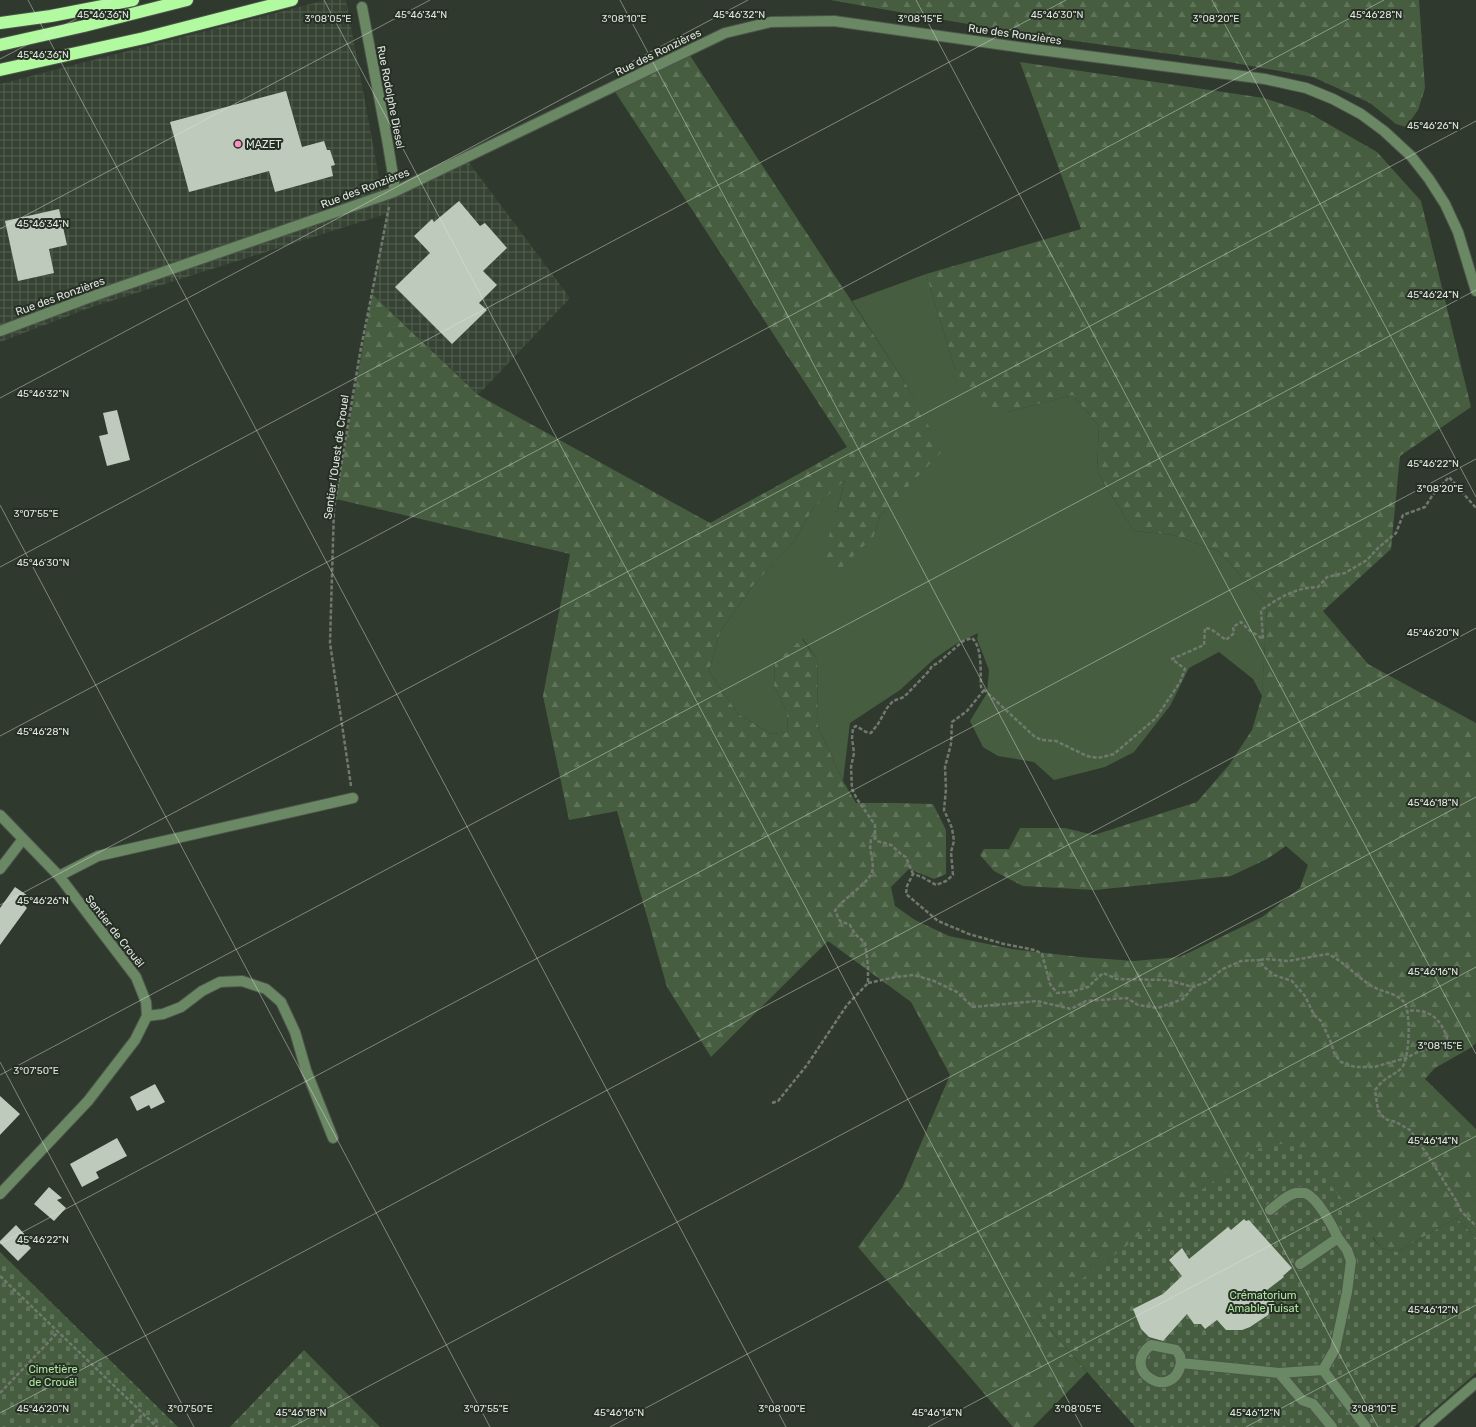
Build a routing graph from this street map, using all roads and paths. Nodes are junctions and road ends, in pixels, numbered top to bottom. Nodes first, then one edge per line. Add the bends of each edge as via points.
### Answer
1 (133, 0) edge
2 (187, 0) edge
3 (292, 0) edge
4 (362, 7) dead end
5 (0, 24) edge
6 (0, 45) edge
7 (0, 70) edge
8 (394, 192) junction
9 (1476, 291) edge
10 (0, 331) edge
11 (1476, 508) edge
12 (984, 690) junction
13 (353, 798) joint
14 (0, 815) edge
15 (875, 838) junction
16 (23, 839) junction
17 (0, 869) edge
18 (913, 874) junction
19 (59, 876) junction
20 (1260, 960) junction
21 (868, 983) junction
22 (1193, 987) junction
23 (1408, 1011) junction
24 (147, 1016) junction
25 (1406, 1058) junction
26 (772, 1103) dead end
27 (333, 1138) dead end
28 (0, 1194) edge
29 (1270, 1210) dead end
30 (1476, 1226) edge
31 (1338, 1238) junction
32 (1300, 1264) dead end
33 (0, 1276) edge
34 (58, 1332) junction
35 (1181, 1363) dead end
36 (1323, 1370) junction
37 (1279, 1373) junction
38 (1476, 1383) edge
39 (0, 1393) edge
40 (143, 1414) junction
41 (131, 1427) edge
42 (157, 1427) edge
43 (1332, 1427) edge
44 (1366, 1427) edge
45 (1425, 1427) edge

1 - 5 highway
2 - 6 highway
3 - 7 highway via 144,38
4 - 8 street, Rue Rodolphe Diesel via 387,138
8 - 9 street, Rue des Ronzières via 725,33 771,22 834,21 1265,79 1306,88 1333,99 1361,114 1384,131 1429,179 1445,204 1458,232
8 - 10 street, Rue des Ronzières
8 - 13 path, Sentier l'Ouest de Crouel via 387,214 363,338 334,508 330,643
11 - 12 path via 1448,477 1424,507 1403,515 1396,532 1367,560 1345,573 1327,577 1318,587 1294,590 1261,610 1263,639 1241,622 1233,627 1234,633 1226,640 1211,629 1205,628 1204,645 1172,659 1185,669 1180,682 1156,718 1114,754 1098,758 1087,756 1056,741 1035,737
12 - 15 path via 976,641 968,638 932,666 904,697 893,701 871,732 856,726 853,728 852,789 856,800 874,825
12 - 18 path via 967,711 952,722 951,744 945,766 944,810 952,828 954,841 951,852 954,875 936,885
13 - 19 street via 98,856
14 - 16 street, Sentier de Crouël
15 - 18 path via 891,845 906,857
15 - 21 path via 870,844 872,866 869,878 840,903 835,911 840,921 850,925 865,944
16 - 17 street
16 - 19 street, Sentier de Crouël
18 - 22 path via 906,894 938,921 968,934 1035,950 1042,954 1050,984 1057,993 1088,987 1103,973 1117,979 1168,980
19 - 24 street, Sentier de Crouël via 136,976 146,1002
20 - 22 path via 1241,961 1222,969 1206,982
20 - 23 path via 1288,961 1328,954 1341,961 1372,987 1404,1001
20 - 25 path via 1274,975 1292,981 1305,996 1314,1015 1321,1021 1335,1055 1341,1062 1354,1067 1374,1067
21 - 22 path via 914,975 957,992 973,1007 1037,1001 1071,1009 1086,1001 1127,998 1138,1005 1158,1008 1183,999
21 - 26 path via 848,1005 807,1065 778,1101
23 - 25 path
23 - 25 path via 1430,1013 1440,1022 1447,1038 1444,1043
24 - 27 street via 163,1014 182,1007 202,991 220,982 242,981 266,989 281,1002 295,1032 306,1070
24 - 28 street via 135,1040 88,1101
25 - 30 path via 1397,1073 1381,1082 1375,1090 1378,1110 1385,1119 1410,1130 1461,1211
29 - 31 street via 1285,1198 1305,1193 1315,1201
31 - 32 street
31 - 36 street via 1351,1261 1335,1349
33 - 34 path
34 - 39 path
34 - 40 path
35 - 37 street
36 - 37 street
36 - 44 street
37 - 43 street via 1302,1400 1313,1404
38 - 45 street
40 - 41 path
40 - 42 path

